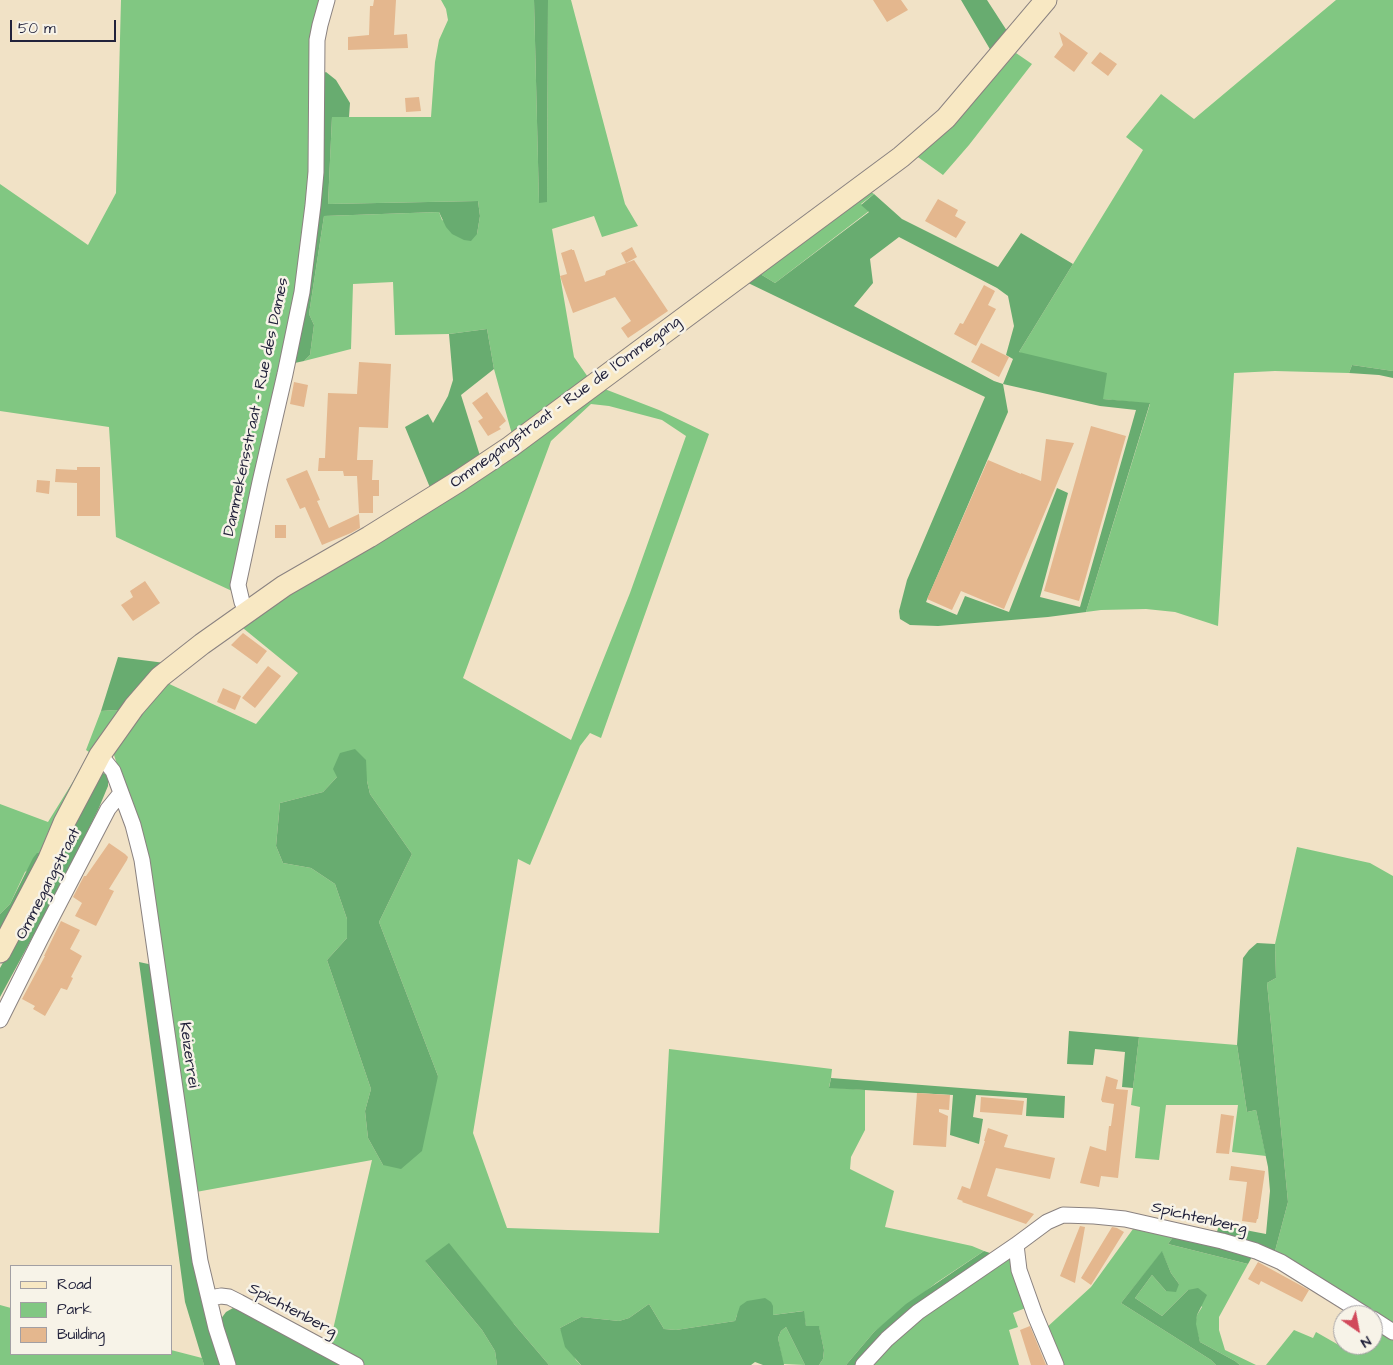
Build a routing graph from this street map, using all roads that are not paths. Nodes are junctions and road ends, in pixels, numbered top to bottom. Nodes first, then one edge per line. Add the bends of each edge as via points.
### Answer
1 (327, 0) edge
2 (1046, 0) edge
3 (248, 611) junction
4 (100, 755) junction
5 (121, 793) junction
6 (3, 943) edge
7 (0, 1020) edge
8 (1016, 1245) junction
9 (210, 1298) junction
10 (1350, 1305) edge
11 (228, 1365) edge
12 (356, 1365) edge
13 (863, 1365) edge
14 (1056, 1365) edge

1 - 3 street, Dammekensstraat - Rue des Dames via 317,40 316,172 302,292 238,585
2 - 3 main road, Ommegangstraat - Rue de l'Ommegang via 946,118 894,163 510,447
3 - 4 main road, Ommegangstraat - Rue de l'Ommegang via 160,677
4 - 5 street, Keizerrei via 113,771
4 - 6 main road, Ommegangstraat - Rue de l'Ommegang
5 - 7 street, Ommegangstraat via 108,809
5 - 9 street, Keizerrei via 142,860 196,1234
8 - 10 street, Spichtenberg via 1063,1215 1126,1219 1256,1250
8 - 13 street, Spichtenberg via 918,1312 887,1338
8 - 14 street via 1019,1270
9 - 11 street, Keizerrei
9 - 12 street, Spichtenberg via 229,1297

